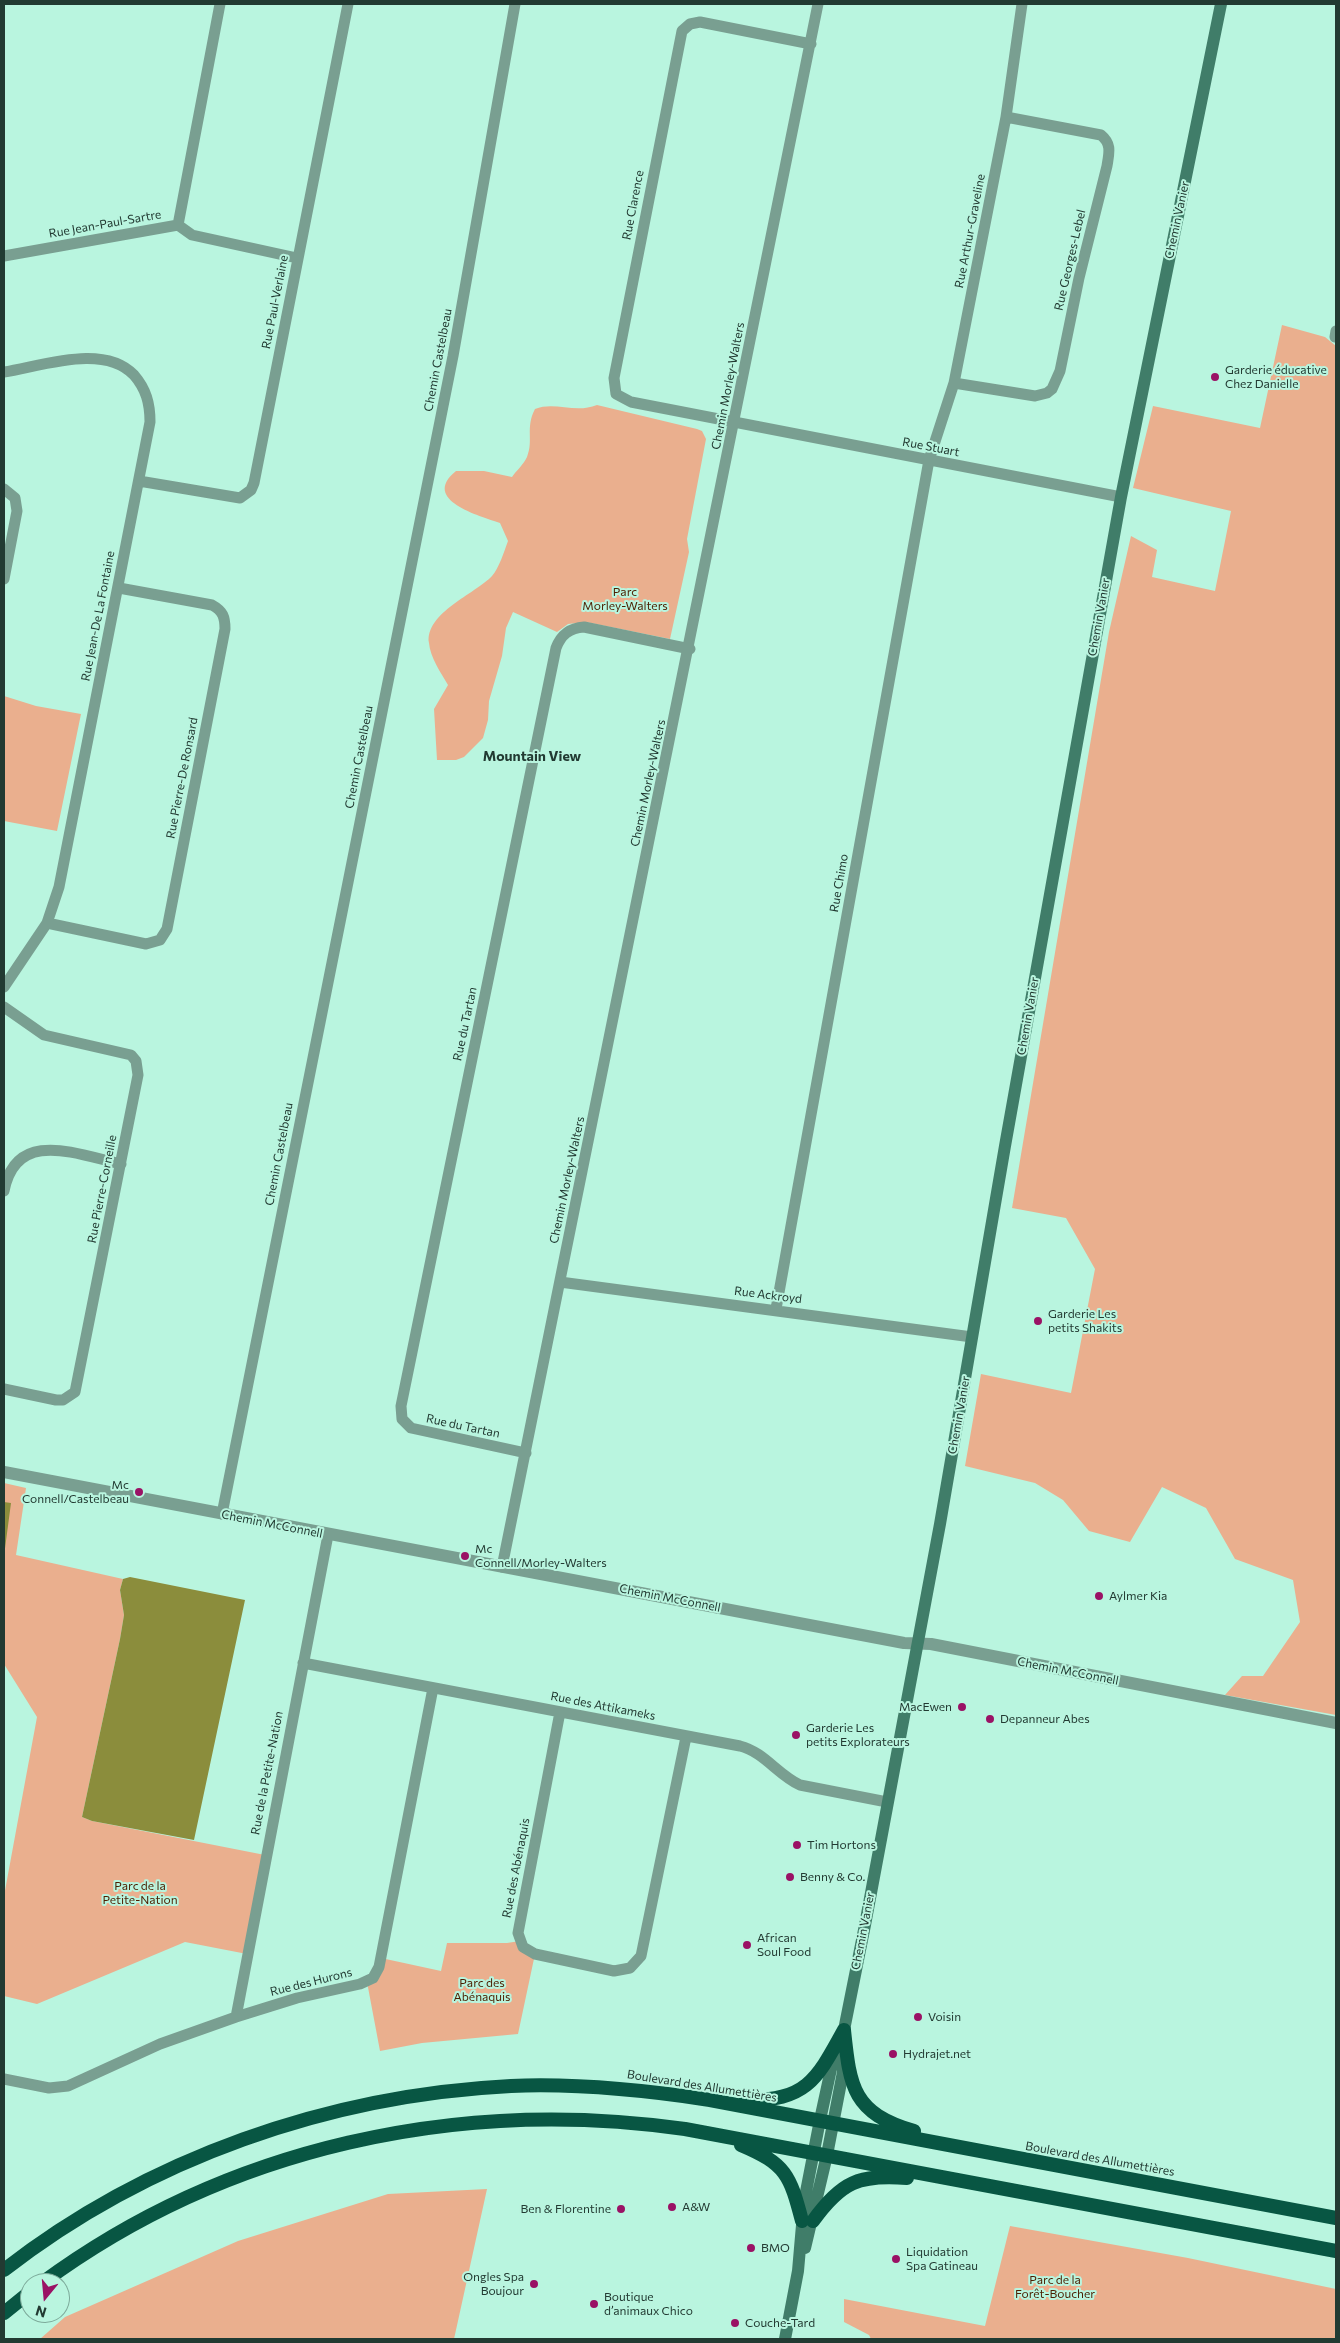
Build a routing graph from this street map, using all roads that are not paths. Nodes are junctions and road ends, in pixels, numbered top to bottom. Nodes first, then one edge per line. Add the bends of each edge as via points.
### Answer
1 (220, 4) edge
2 (348, 4) edge
3 (515, 4) edge
4 (818, 4) edge
5 (1022, 4) edge
6 (1221, 4) edge
7 (810, 44) junction
8 (1006, 117) junction
9 (178, 225) junction
10 (4, 256) edge
11 (297, 258) junction
12 (4, 372) edge
13 (954, 383) junction
14 (735, 422) junction
15 (929, 460) junction
16 (138, 481) junction
17 (4, 489) edge
18 (1121, 497) junction
19 (4, 579) edge
20 (118, 588) junction
21 (690, 649) junction
22 (47, 923) junction
23 (4, 986) edge
24 (4, 1007) edge
25 (120, 1164) junction
26 (4, 1191) edge
27 (560, 1282) junction
28 (776, 1310) junction
29 (972, 1337) junction
30 (4, 1389) edge
31 (526, 1453) junction
32 (4, 1472) edge
33 (222, 1514) junction
34 (328, 1535) junction
35 (502, 1567) junction
36 (918, 1644) junction
37 (303, 1663) junction
38 (433, 1688) junction
39 (560, 1712) junction
40 (1336, 1723) edge
41 (686, 1736) junction
42 (887, 1802) junction
43 (236, 2016) junction
44 (844, 2030) junction
45 (4, 2079) edge
46 (710, 2100) junction
47 (826, 2122) junction
48 (713, 2134) junction
49 (821, 2153) junction
50 (989, 2154) junction
51 (979, 2184) junction
52 (1336, 2218) edge
53 (807, 2221) junction
54 (1336, 2252) edge
55 (4, 2270) edge
56 (57, 2273) edge
57 (20, 2300) edge
58 (4, 2313) edge
59 (785, 2339) edge

1 - 9 street
2 - 11 street, Rue Paul-Verlaine
3 - 33 street, Chemin Castelbeau via 451,366
4 - 7 street, Chemin Morley-Walters
5 - 8 street, Rue Arthur-Graveline
6 - 18 main road, Chemin Vanier
7 - 14 street, Chemin Morley-Walters
7 - 14 street, Rue Clarence via 700,22 686,28 679,40 614,389 626,401
8 - 13 street, Rue Arthur-Graveline
8 - 13 street, Rue Georges-Lebel via 1101,135 1110,149 1107,166 1060,371 1052,389 1035,396
9 - 10 street, Rue Jean-Paul-Sartre
9 - 11 street, Rue Jean-Paul-Sartre via 192,235
11 - 16 street, Rue Paul-Verlaine via 251,490 240,498 233,498
12 - 16 street, Rue Jean-De La Fontaine via 88,358 106,358 124,366 143,387 150,409
13 - 15 street, Rue Arthur-Graveline
14 - 15 street, Rue Stuart
14 - 21 street, Chemin Morley-Walters
15 - 18 street, Rue Stuart
15 - 28 street, Rue Chimo
16 - 20 street, Rue Jean-De La Fontaine
17 - 19 street via 15,498 17,511
18 - 29 main road, Chemin Vanier
20 - 22 street, Rue Jean-De La Fontaine via 58,887
20 - 22 street, Rue Pierre-De Ronsard via 212,606 218,608 225,620 167,929 160,940 146,944
21 - 27 street, Chemin Morley-Walters
21 - 31 street, Rue du Tartan via 584,627 569,630 559,641 401,1406 402,1419 411,1428
22 - 23 street, Rue Jean-De La Fontaine
24 - 25 street, Rue Pierre-Corneille via 44,1035 122,1051 136,1061 138,1075
25 - 26 street via 52,1150 34,1151 14,1163
25 - 30 street, Rue Pierre-Corneille via 75,1392 63,1400 56,1400
27 - 28 street, Rue Ackroyd
27 - 31 street, Chemin Morley-Walters
28 - 29 street, Rue Ackroyd
29 - 36 main road, Chemin Vanier
31 - 35 street, Chemin Morley-Walters
32 - 33 street, Chemin McConnell
33 - 34 street, Chemin McConnell
34 - 35 street, Chemin McConnell
34 - 37 street, Rue de la Petite-Nation
35 - 36 street, Chemin McConnell
36 - 40 street, Chemin McConnell
36 - 42 main road, Chemin Vanier
37 - 38 street, Rue des Attikameks
37 - 43 street, Rue de la Petite-Nation
38 - 39 street, Rue des Attikameks
38 - 43 street, Rue des Hurons via 376,1974 360,1984
39 - 41 street, Rue des Attikameks
39 - 41 street, Rue des Abénaquis via 518,1933 523,1947 535,1954 614,1971 630,1968 641,1956
41 - 42 street, Rue des Attikameks via 753,1750 800,1785
42 - 44 main road, Chemin Vanier
43 - 45 street, Rue des Hurons via 160,2044 68,2086 49,2088
44 - 46 highway via 823,2068 789,2096 771,2100
44 - 47 main road, Chemin Vanier via 831,2069
44 - 50 highway via 852,2083 873,2114 891,2124
46 - 47 highway, Boulevard des Allumettières
46 - 55 highway, Boulevard des Allumettières via 612,2088 511,2086 409,2097 314,2117 245,2139 148,2181 75,2221
47 - 49 main road, Chemin Vanier
47 - 50 highway, Boulevard des Allumettières
48 - 49 highway
48 - 53 highway via 765,2155 778,2165
48 - 56 highway via 630,2122 525,2119 418,2128 357,2140 268,2165 197,2193 125,2229
49 - 51 highway
49 - 53 main road, Chemin Vanier
50 - 52 highway, Boulevard des Allumettières
51 - 53 highway via 867,2177 855,2180 836,2193
51 - 54 highway
53 - 59 main road, Chemin Vanier
57 - 58 highway

